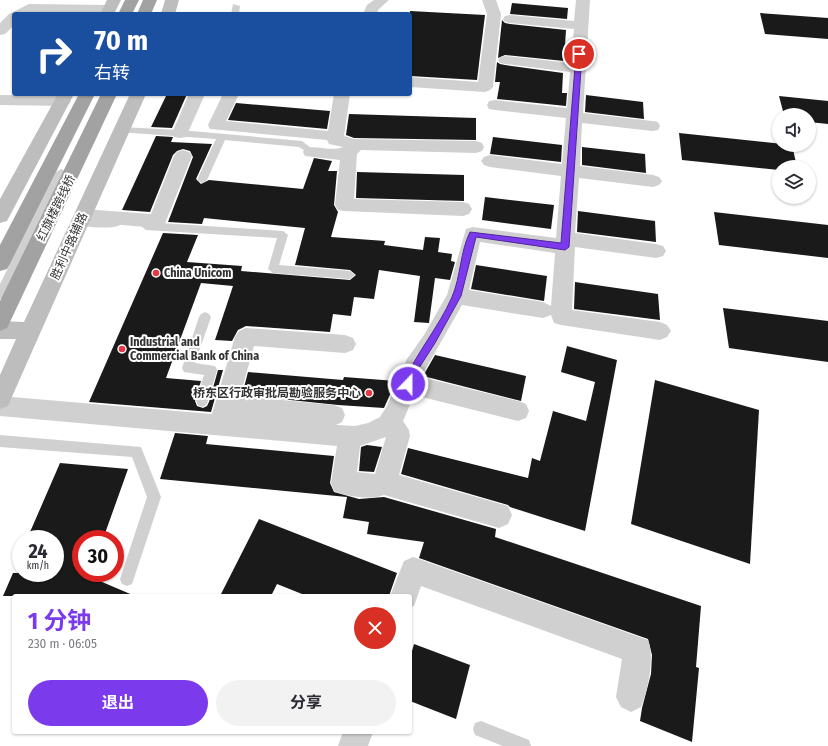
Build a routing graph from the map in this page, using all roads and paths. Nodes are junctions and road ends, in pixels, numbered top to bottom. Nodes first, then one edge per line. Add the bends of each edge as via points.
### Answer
1 (172, 0) edge
2 (382, 0) edge
3 (489, 0) edge
4 (583, 0) edge
5 (236, 6) dead end
6 (110, 8) edge
7 (22, 12) edge
8 (169, 12) edge
9 (235, 12) edge
10 (371, 12) edge
11 (12, 19) edge
12 (510, 19) dead end
13 (581, 26) junction
14 (0, 31) edge
15 (505, 60) dead end
16 (578, 68) junction
17 (412, 82) edge
18 (85, 96) edge
19 (109, 96) edge
20 (137, 96) edge
21 (196, 96) edge
22 (230, 96) edge
23 (342, 96) edge
24 (64, 97) edge
25 (0, 100) edge
26 (496, 105) dead end
27 (575, 115) junction
28 (652, 126) dead end
29 (122, 130) junction
30 (180, 133) junction
31 (324, 135) dead end
32 (222, 137) junction
33 (476, 147) dead end
34 (352, 148) junction
35 (311, 152) joint
36 (183, 156) dead end
37 (490, 161) dead end
38 (571, 171) junction
39 (61, 172) dead end
40 (202, 180) dead end
41 (653, 181) dead end
42 (463, 209) dead end
43 (0, 216) edge
44 (81, 219) junction
45 (565, 243) junction
46 (656, 251) dead end
47 (0, 264) edge
48 (350, 275) dead end
49 (0, 295) edge
50 (457, 296) junction
51 (542, 310) dead end
52 (205, 317) dead end
53 (0, 322) edge
54 (0, 330) edge
55 (660, 331) dead end
56 (30, 333) junction
57 (0, 334) edge
58 (345, 344) dead end
59 (408, 384) junction
60 (0, 399) edge
61 (202, 401) dead end
62 (0, 406) edge
63 (518, 411) dead end
64 (334, 415) dead end
65 (223, 416) junction
66 (388, 424) junction
67 (350, 437) junction
68 (0, 441) edge
69 (376, 486) dead end
70 (499, 515) dead end
71 (127, 579) dead end
72 (405, 594) edge
73 (631, 697) dead end
74 (481, 728) dead end
75 (357, 734) edge
76 (353, 746) edge
77 (523, 746) edge

1 - 8 main road
2 - 10 street
3 - 17 street via 494,14 485,87
4 - 13 street
5 - 9 lane
6 - 7 street via 29,8
11 - 14 street
12 - 13 street
13 - 16 street
15 - 16 street
16 - 27 street
18 - 47 highway, 红旗楼跨线桥
19 - 53 highway, 红旗楼跨线桥
20 - 29 main road, 胜利中路辅路
21 - 30 street
22 - 31 street via 216,125
23 - 34 street via 334,140
24 - 25 street
24 - 43 main road
26 - 27 street
27 - 28 street
27 - 38 street
29 - 30 lane
29 - 44 main road, 胜利中路辅路
30 - 32 lane
32 - 35 lane via 302,144
32 - 40 lane
33 - 34 street
34 - 35 street
34 - 42 street via 344,204
36 - 44 street via 157,221
37 - 38 street
38 - 41 street
38 - 45 street
39 - 49 lane
44 - 48 lane via 282,235 273,269
44 - 56 main road, 胜利中路辅路
45 - 46 street
45 - 50 street via 473,234
45 - 55 street via 561,317
50 - 51 street
50 - 59 street via 415,366
52 - 61 lane via 188,368 212,370
54 - 56 main road
56 - 57 main road
56 - 60 main road, 胜利中路辅路
58 - 65 street via 246,337
59 - 63 street
59 - 66 street
62 - 65 street via 197,419
64 - 65 street
65 - 67 street
66 - 67 street via 373,432
66 - 70 street via 397,430 398,436 385,483
67 - 69 street via 343,483
68 - 71 lane via 136,451 154,497
72 - 73 street via 413,570 638,650
74 - 77 lane
75 - 76 street

